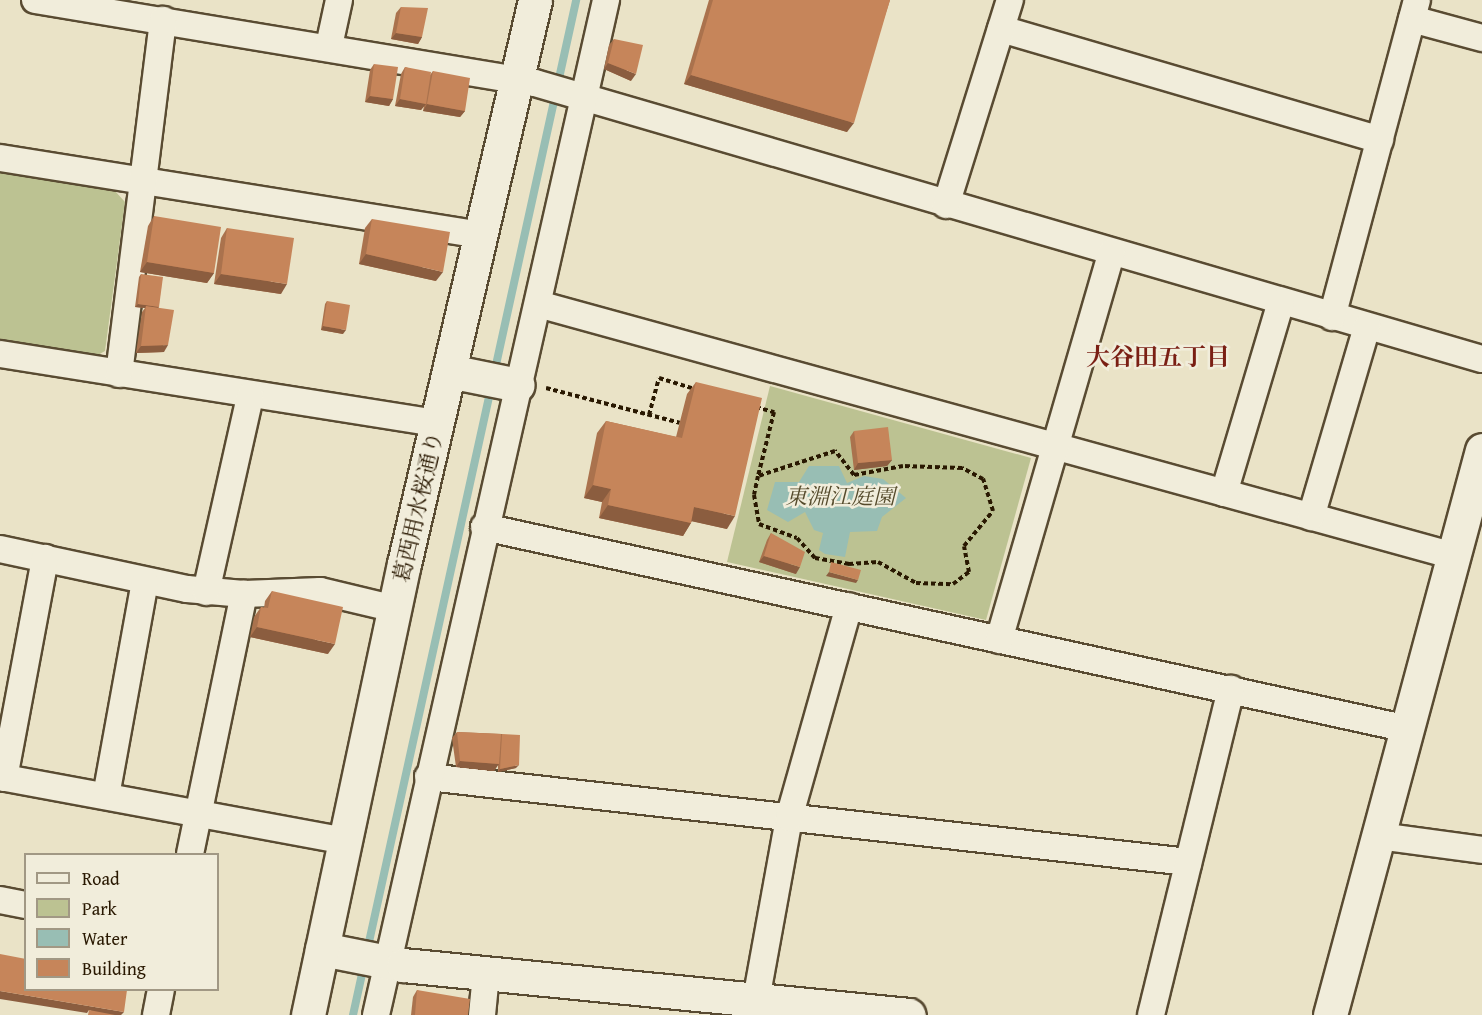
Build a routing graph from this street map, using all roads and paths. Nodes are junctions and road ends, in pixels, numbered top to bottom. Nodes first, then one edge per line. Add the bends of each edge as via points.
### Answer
1 (35, 0) edge
2 (339, 0) edge
3 (535, 0) edge
4 (606, 0) edge
5 (1010, 0) edge
6 (1414, 10) edge
7 (163, 20) junction
8 (1001, 29) junction
9 (1482, 38) edge
10 (329, 46) junction
11 (526, 81) junction
12 (580, 95) junction
13 (1380, 140) junction
14 (0, 158) edge
15 (143, 182) junction
16 (945, 206) junction
17 (480, 235) junction
18 (1112, 252) junction
19 (1281, 302) junction
20 (538, 304) junction
21 (1332, 317) junction
22 (1367, 327) junction
23 (0, 354) edge
24 (1482, 359) edge
25 (461, 373) junction
26 (119, 374) junction
27 (529, 386) junction
28 (705, 392) edge
29 (250, 396) junction
30 (751, 405) edge
31 (649, 415) junction
32 (437, 423) junction
33 (680, 423) dead end
34 (1056, 446) junction
35 (1482, 450) edge
36 (758, 476) junction
37 (1224, 493) junction
38 (1311, 517) junction
39 (484, 527) junction
40 (0, 549) edge
41 (1454, 556) junction
42 (45, 558) junction
43 (145, 582) junction
44 (206, 592) junction
45 (244, 594) junction
46 (849, 606) junction
47 (395, 609) junction
48 (999, 640) junction
49 (1231, 689) junction
50 (1408, 729) junction
51 (2, 777) edge
52 (428, 777) junction
53 (106, 796) junction
54 (199, 814) junction
55 (789, 818) junction
56 (1379, 836) junction
57 (345, 841) junction
58 (1482, 850) edge
59 (190, 853) edge
60 (1188, 862) junction
61 (0, 900) edge
62 (24, 905) edge
63 (322, 949) junction
64 (373, 960) junction
65 (486, 974) junction
66 (161, 991) edge
67 (756, 1000) junction
68 (706, 1005) edge
69 (156, 1015) edge
70 (308, 1015) edge
71 (376, 1015) edge
72 (483, 1015) edge
73 (909, 1015) edge
74 (1151, 1015) edge
75 (1330, 1015) edge

1 - 7 street
2 - 10 street
3 - 11 street, 葛西用水桜通り
4 - 12 street
5 - 8 street
6 - 9 street
6 - 13 street
7 - 10 street
7 - 15 street
8 - 13 street
8 - 16 street
10 - 11 street
11 - 12 street
11 - 17 street, 葛西用水桜通り
12 - 16 street
12 - 20 street
13 - 21 street
14 - 15 street
15 - 17 street
15 - 26 street
16 - 18 street
17 - 25 street, 葛西用水桜通り
18 - 19 street
18 - 34 street
19 - 21 street
19 - 37 street
20 - 27 street
20 - 34 street
21 - 22 street
22 - 24 street
22 - 38 street
23 - 26 street
25 - 27 street
25 - 32 street, 葛西用水桜通り
26 - 29 street
27 - 31 path
27 - 39 street
28 - 31 path via 659,378
29 - 32 street
29 - 44 street
30 - 36 path via 774,412
31 - 33 path
32 - 47 street, 葛西用水桜通り
34 - 37 street
34 - 48 street
35 - 41 street
36 - 36 path via 754,495 759,524 798,538 815,558 849,564 879,562 916,583 964,580 969,572 964,546 993,511 983,479 962,468 903,466 854,475 835,451
37 - 38 street
38 - 41 street
39 - 46 street
39 - 52 street
40 - 42 street
41 - 50 street
42 - 43 street
42 - 51 street
43 - 44 street
43 - 53 street
44 - 45 street
45 - 47 street via 321,591
45 - 54 street
46 - 48 street
46 - 55 street
47 - 57 street, 葛西用水桜通り
48 - 49 street
49 - 50 street
49 - 60 street
50 - 56 street
51 - 53 street
52 - 55 street
52 - 64 street
53 - 54 street
54 - 57 street
54 - 59 street
55 - 60 street
55 - 67 street
56 - 58 street
56 - 75 street
57 - 63 street, 葛西用水桜通り
60 - 74 street
61 - 62 street
63 - 64 street
63 - 70 street, 葛西用水桜通り
64 - 65 street
64 - 71 street
65 - 68 street
65 - 72 street
66 - 69 street
67 - 68 street
67 - 73 street

